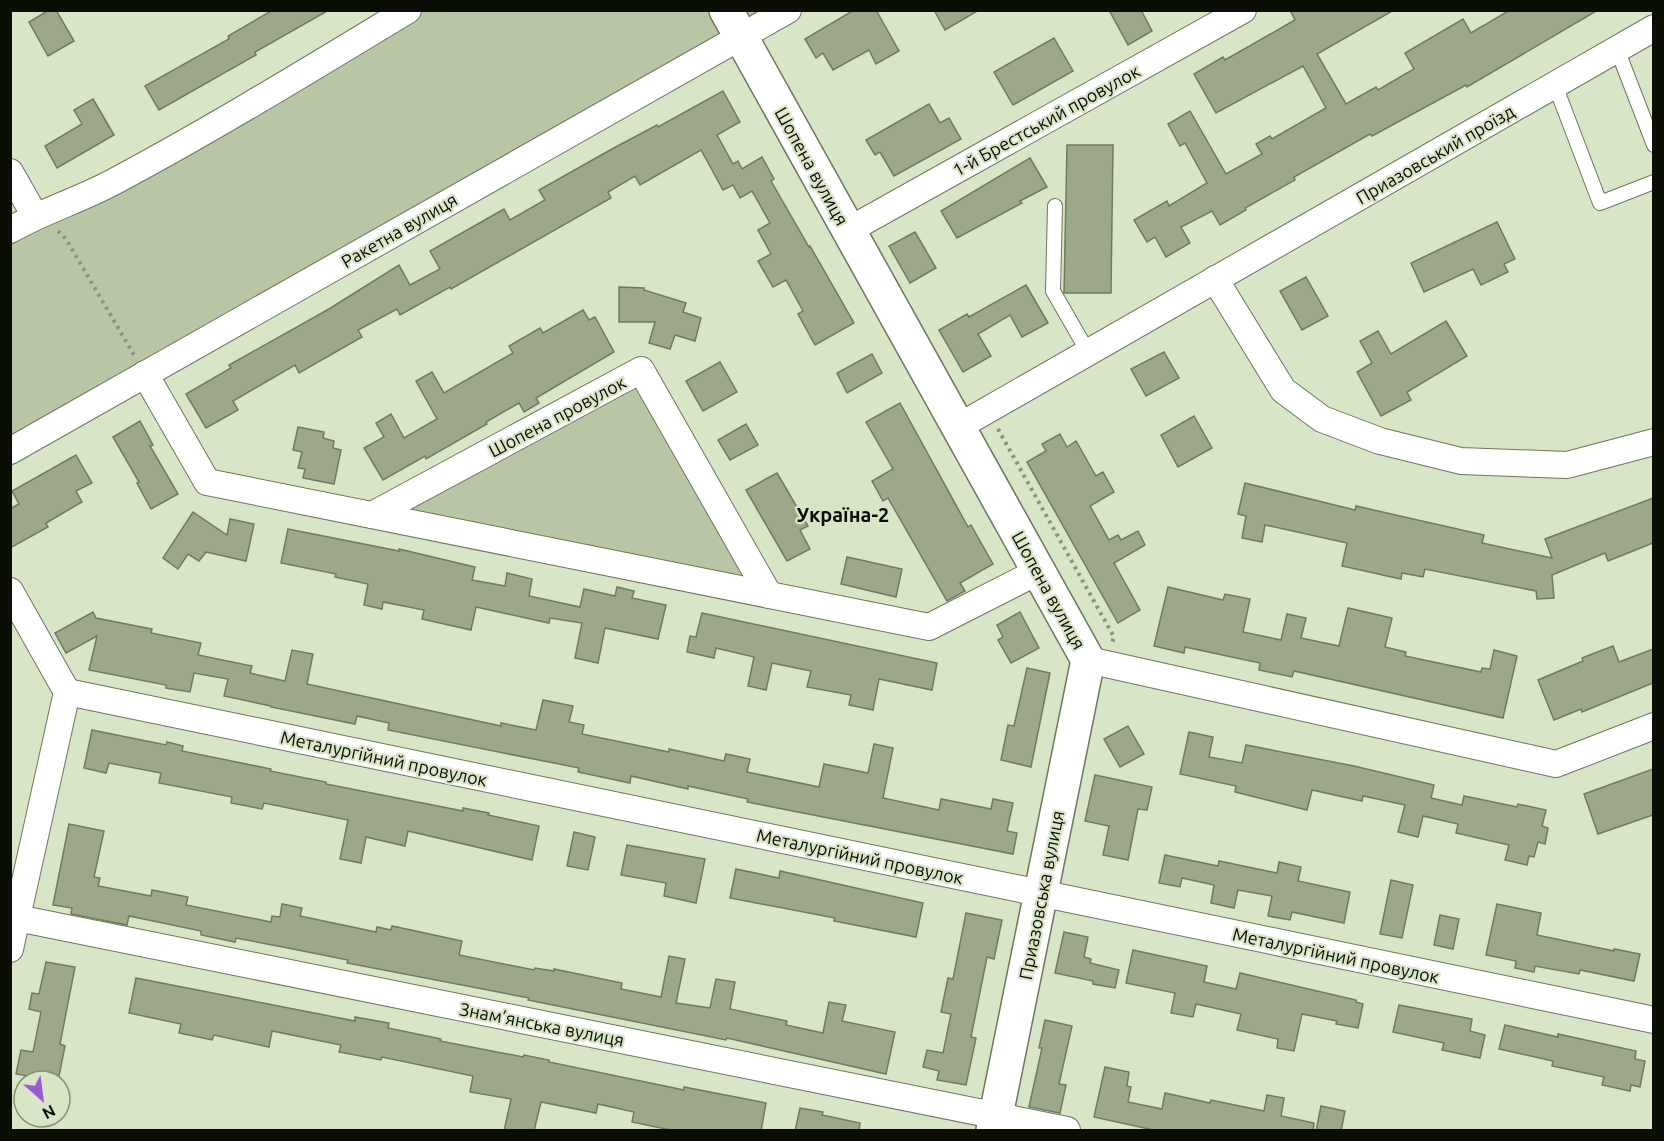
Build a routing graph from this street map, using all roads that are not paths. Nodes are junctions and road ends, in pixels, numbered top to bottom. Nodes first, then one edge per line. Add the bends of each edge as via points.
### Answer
1 (408, 10) edge
2 (788, 10) edge
3 (1243, 10) edge
4 (733, 24) edge
5 (1653, 28) edge
6 (1617, 49) junction
7 (1555, 84) junction
8 (1653, 145) edge
9 (10, 172) edge
10 (1653, 182) edge
11 (1054, 206) dead end
12 (35, 216) junction
13 (10, 230) edge
14 (849, 230) junction
15 (1215, 279) junction
16 (1088, 352) junction
17 (145, 374) junction
18 (958, 427) junction
19 (1653, 442) edge
20 (10, 451) edge
21 (372, 515) junction
22 (1039, 572) junction
23 (10, 591) edge
24 (769, 595) junction
25 (1088, 660) junction
26 (67, 692) junction
27 (1653, 726) edge
28 (1041, 894) junction
29 (17, 918) junction
30 (10, 949) edge
31 (1653, 1020) edge
32 (994, 1123) edge
33 (1067, 1131) edge

1 - 12 street via 162,156 90,195
2 - 4 street, Ракетна вулиця
3 - 14 street, 1-й Брестський провулок
4 - 14 street, Шопена вулиця
4 - 17 street, Ракетна вулиця
5 - 6 street, Приазовський проїзд
6 - 7 street, Приазовський проїзд
6 - 8 lane
7 - 10 lane via 1600,203
7 - 15 street, Приазовський проїзд
9 - 12 street
11 - 16 lane via 1053,291
12 - 13 street
14 - 18 street, Шопена вулиця
15 - 16 street, Приазовський проїзд
15 - 19 street via 1283,390 1322,419 1380,441 1461,461 1567,465
16 - 18 street, Приазовський проїзд
17 - 20 street, Ракетна вулиця
17 - 21 street via 207,482
18 - 22 street, Шопена вулиця
21 - 24 street
21 - 24 street, Шопена провулок via 640,370
22 - 24 street via 929,627
22 - 25 street, Шопена вулиця
23 - 26 street
25 - 27 street, Шопена вулиця via 1556,764
25 - 28 street, Приазовська вулиця
26 - 28 street, Металургійний провулок
26 - 29 street
28 - 31 street, Металургійний провулок
28 - 32 street, Приазовська вулиця
29 - 30 street
29 - 32 street, Знам’янська вулиця
32 - 33 street, Знам’янська вулиця

